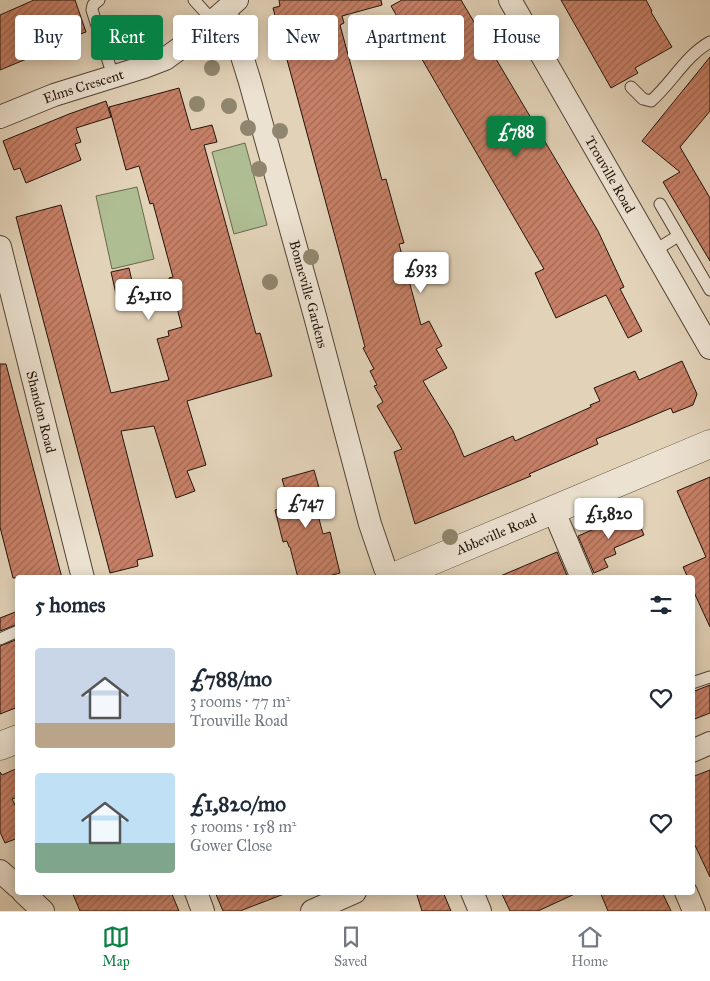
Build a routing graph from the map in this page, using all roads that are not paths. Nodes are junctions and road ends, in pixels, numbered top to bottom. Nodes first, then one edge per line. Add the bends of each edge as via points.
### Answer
1 (99, 0) edge
2 (194, 0) edge
3 (510, 0) edge
4 (225, 8) edge
5 (710, 42) edge
6 (113, 76) junction
7 (631, 87) dead end
8 (0, 116) edge
9 (660, 204) dead end
10 (678, 236) junction
11 (0, 247) edge
12 (654, 250) junction
13 (710, 290) edge
14 (710, 348) edge
15 (710, 444) edge
16 (553, 509) junction
17 (82, 575) edge
18 (390, 575) edge
19 (398, 575) edge
20 (581, 575) edge
21 (15, 633) edge
22 (0, 639) edge
23 (710, 677) edge
24 (695, 682) edge
25 (15, 740) edge
26 (710, 743) edge
27 (0, 746) edge
28 (695, 750) edge
29 (0, 871) edge
30 (15, 884) edge
31 (26, 895) edge
32 (197, 895) edge
33 (348, 895) edge
34 (473, 895) edge
35 (687, 895) edge
36 (43, 911) edge
37 (202, 911) edge
38 (312, 911) edge
39 (480, 911) edge
40 (694, 911) edge

1 - 6 lane via 92,10
2 - 4 lane
3 - 12 street, Trouville Road
4 - 6 street, Elms Crescent via 190,41 164,59
4 - 18 street, Bonneville Gardens via 250,82 370,524
5 - 7 lane via 701,47 651,101 643,100
6 - 8 street, Elms Crescent
9 - 10 lane
10 - 12 lane
10 - 13 lane
11 - 17 street, Shandon Road
12 - 14 street, Trouville Road
15 - 16 street, Abbeville Road
16 - 19 street, Abbeville Road
16 - 20 street
21 - 22 lane
23 - 24 lane
25 - 27 street
26 - 28 street
29 - 30 street
31 - 36 street
32 - 37 street
33 - 38 street
34 - 39 street
35 - 40 street

